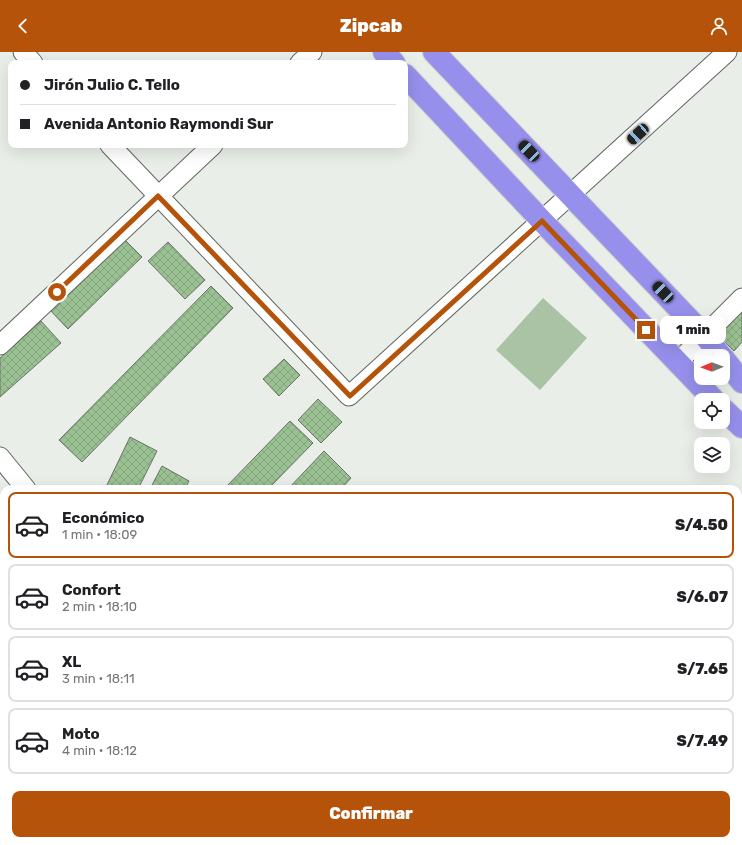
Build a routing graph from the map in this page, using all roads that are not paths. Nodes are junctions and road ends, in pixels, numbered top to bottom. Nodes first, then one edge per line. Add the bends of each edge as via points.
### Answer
1 (23, 52) edge
2 (312, 52) edge
3 (384, 52) edge
4 (434, 52) edge
5 (727, 52) edge
6 (30, 60) edge
7 (303, 60) edge
8 (391, 60) edge
9 (408, 78) edge
10 (113, 148) edge
11 (210, 148) edge
12 (570, 195) junction
13 (158, 196) junction
14 (542, 221) junction
15 (742, 298) edge
16 (705, 336) junction
17 (0, 345) edge
18 (715, 349) edge
19 (677, 363) junction
20 (730, 367) edge
21 (742, 382) edge
22 (707, 393) edge
23 (730, 416) edge
24 (742, 427) edge
25 (0, 457) edge
26 (23, 485) edge

1 - 6 street
2 - 7 street
3 - 8 highway
4 - 12 highway
5 - 12 street
9 - 14 highway
10 - 13 street
11 - 13 street
12 - 14 street
12 - 16 highway
13 - 14 street via 350,396
13 - 17 street
14 - 19 highway
15 - 16 street
16 - 18 highway
16 - 19 street
19 - 22 highway
20 - 21 highway
23 - 24 highway
25 - 26 street

